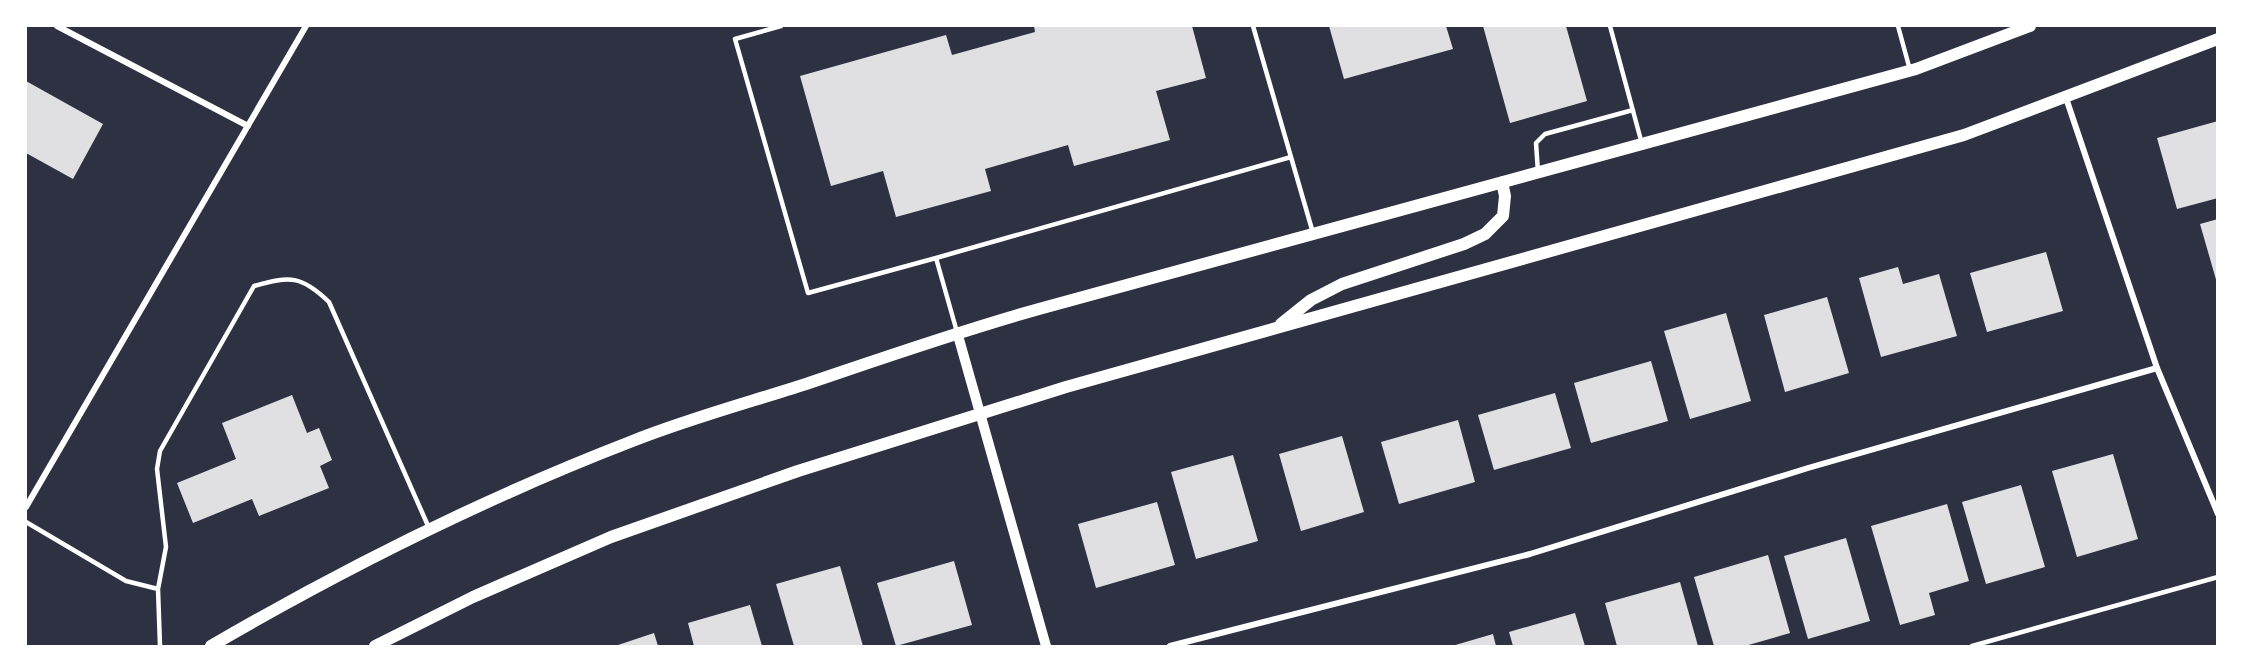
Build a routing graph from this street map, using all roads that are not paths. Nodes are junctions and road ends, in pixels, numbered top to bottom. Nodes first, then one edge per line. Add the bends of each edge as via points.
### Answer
1 (57, 26) edge
2 (306, 26) edge
3 (781, 26) edge
4 (1253, 26) edge
5 (1610, 26) edge
6 (1898, 26) edge
7 (2023, 27) edge
8 (2217, 39) edge
9 (1910, 70) junction
10 (2065, 95) junction
11 (1633, 110) junction
12 (248, 126) junction
13 (1642, 144) junction
14 (1291, 157) junction
15 (1538, 172) junction
16 (1502, 182) junction
17 (1313, 234) junction
18 (936, 258) junction
19 (1275, 329) junction
20 (957, 332) junction
21 (2157, 368) junction
22 (980, 414) junction
23 (26, 507) edge
24 (2217, 514) edge
25 (26, 522) edge
26 (430, 530) junction
27 (2217, 578) edge
28 (158, 589) junction
29 (160, 646) edge
30 (211, 646) edge
31 (375, 646) edge
32 (1046, 646) edge
33 (1170, 646) edge
34 (1972, 646) edge

1 - 12 street
2 - 12 street
3 - 18 lane via 735,39 808,293
4 - 14 lane
5 - 11 lane
6 - 9 lane
7 - 9 main road
8 - 10 main road
9 - 13 main road
10 - 19 main road via 1964,135
10 - 21 street
11 - 13 lane
11 - 15 lane via 1545,134 1536,142
12 - 23 street
13 - 15 main road
14 - 17 lane
14 - 18 lane
15 - 16 main road
16 - 17 main road
16 - 19 main road via 1503,216 1485,234 1342,284 1311,300
17 - 20 main road
18 - 20 lane
19 - 22 main road
20 - 22 street
20 - 26 main road via 629,442
21 - 24 street
21 - 33 street via 1808,468 1530,554
22 - 31 main road via 798,471 611,537 473,597
22 - 32 street
25 - 28 lane via 126,581
26 - 28 lane via 329,302 309,283 281,279 254,286 160,451 157,469 166,548
26 - 30 main road via 297,596
27 - 34 lane
28 - 29 lane

